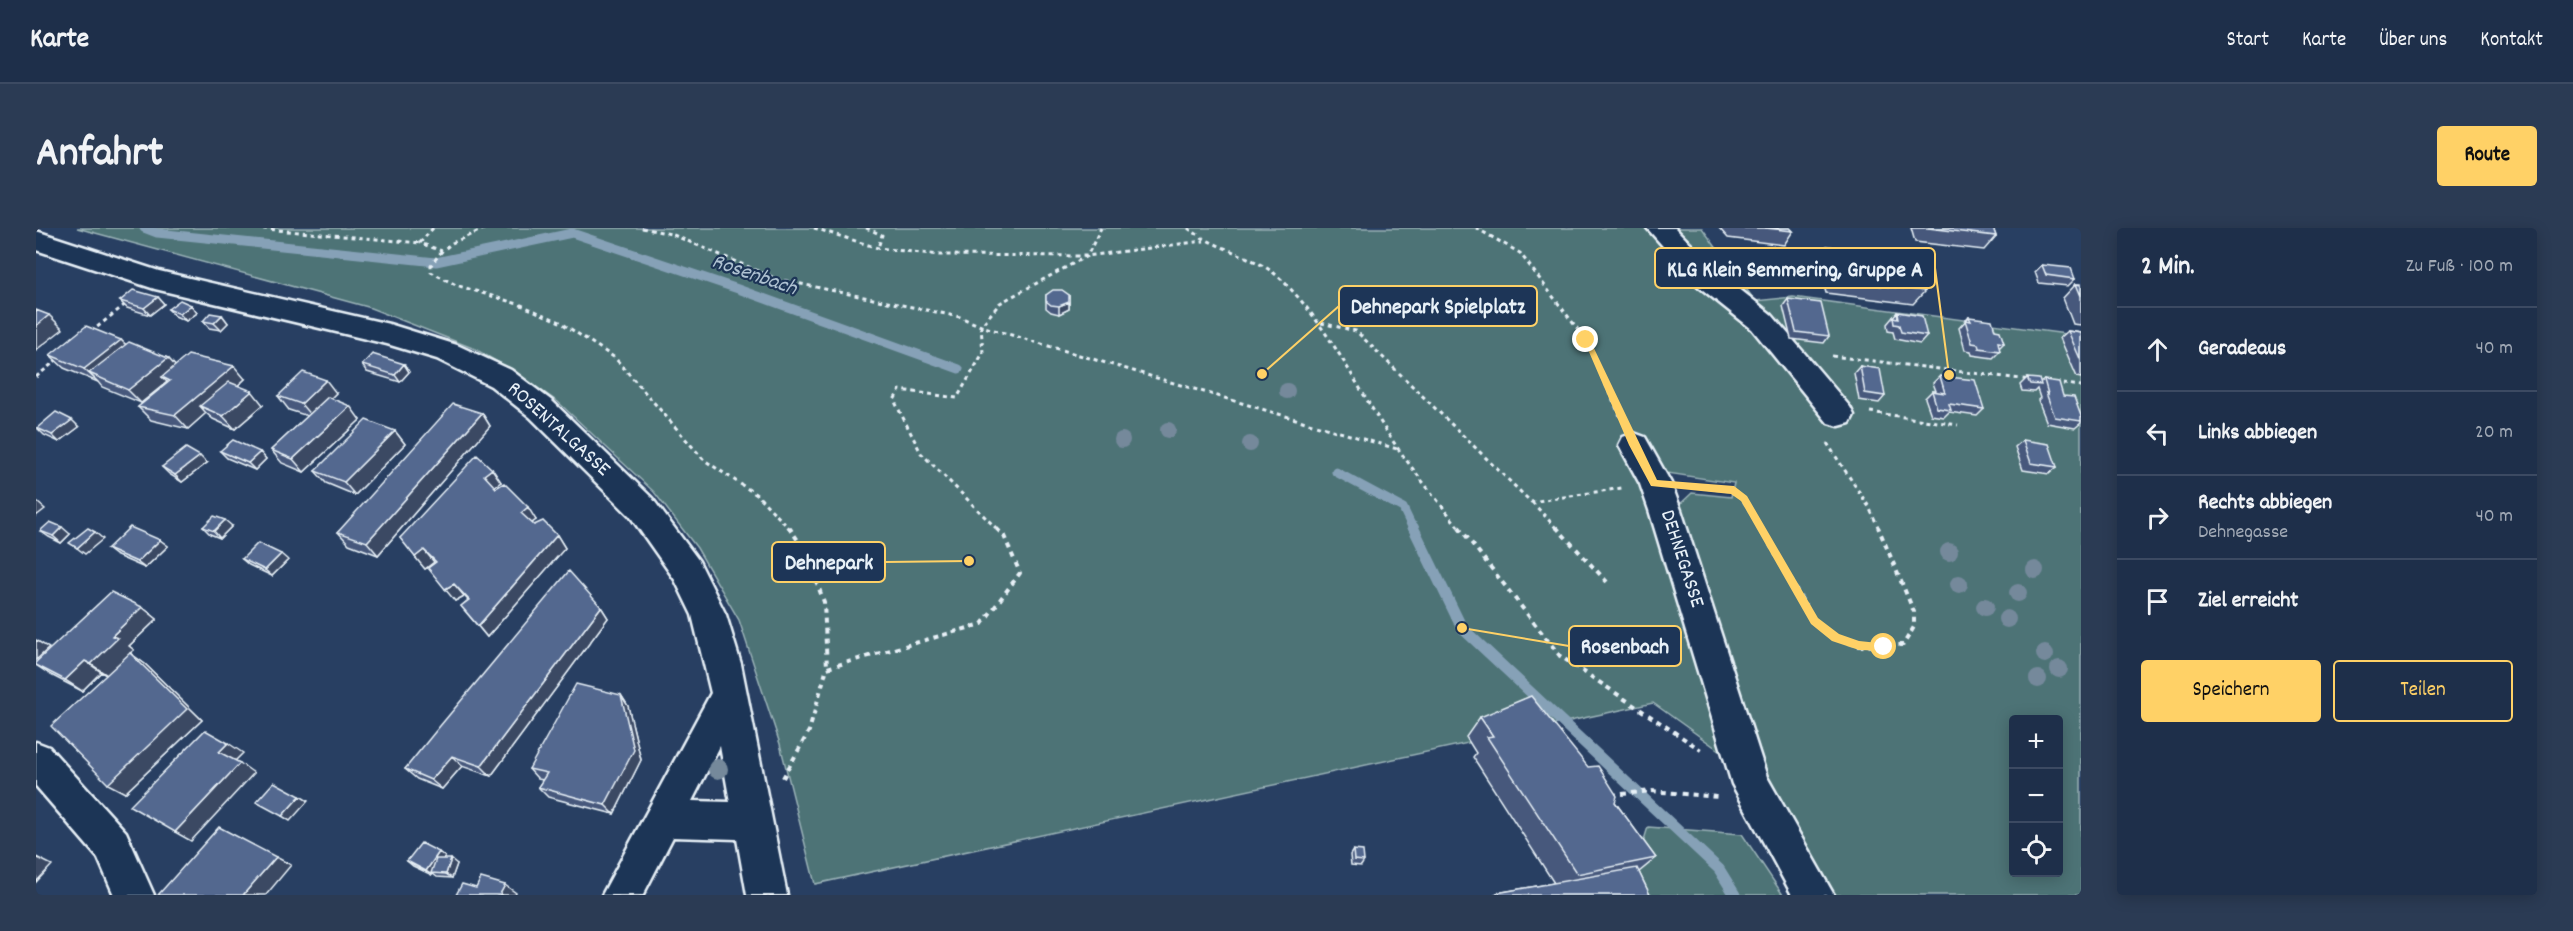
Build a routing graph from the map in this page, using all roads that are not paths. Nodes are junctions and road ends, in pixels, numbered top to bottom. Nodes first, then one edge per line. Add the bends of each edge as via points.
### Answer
1 (1660, 228) edge
2 (36, 240) edge
3 (1835, 411) road end
4 (1634, 445) road end
5 (729, 694) junction
6 (36, 759) edge
7 (752, 814) junction
8 (663, 819) junction
9 (134, 895) edge
10 (622, 895) edge
11 (767, 895) edge
12 (1814, 895) edge

1 - 3 street via 1708,279 1762,322
2 - 5 street, ROSENTALGASSE via 155,280 389,334 447,352 501,378 611,476 668,542 709,615
4 - 12 street, DEHNEGASSE via 1654,483 1751,784
5 - 7 street, ROSENTALGASSE
5 - 8 street
6 - 9 street via 112,845
7 - 8 street
7 - 11 street, ROSENTALGASSE
8 - 10 street

